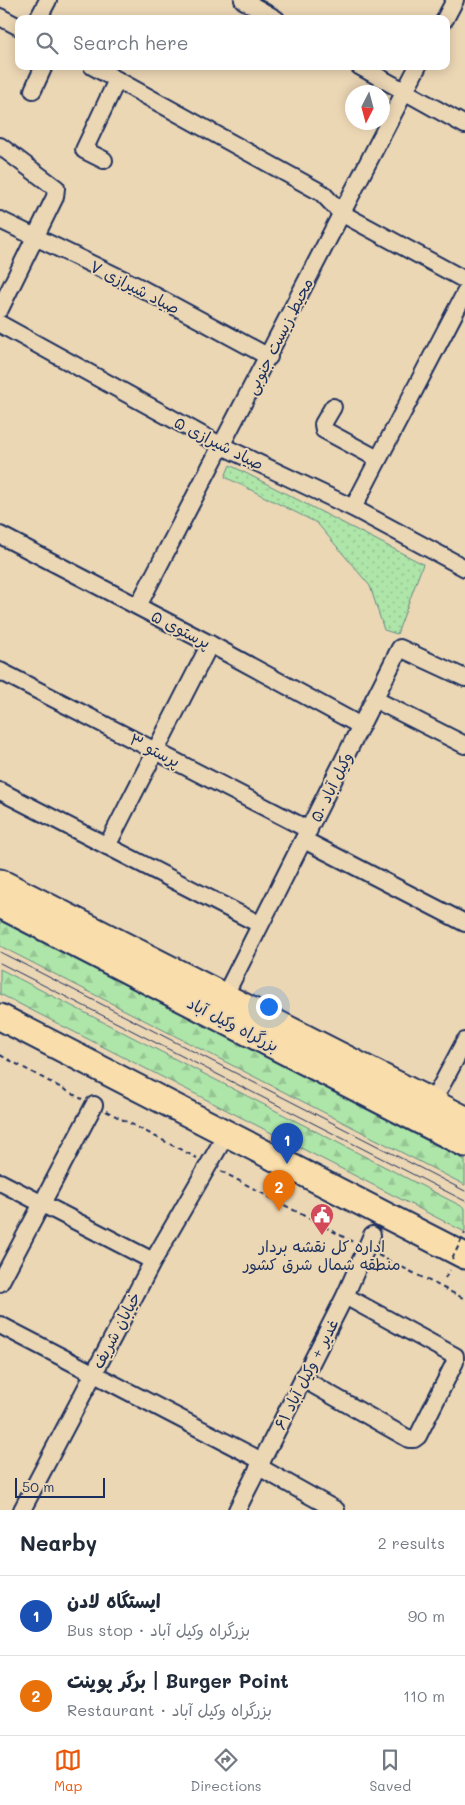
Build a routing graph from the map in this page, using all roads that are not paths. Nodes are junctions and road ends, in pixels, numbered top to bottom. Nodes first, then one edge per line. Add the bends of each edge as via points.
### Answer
1 (48, 0) edge
2 (243, 0) edge
3 (455, 0) edge
4 (40, 15) edge
5 (269, 15) edge
6 (447, 15) edge
7 (0, 17) edge
8 (15, 24) edge
9 (42, 70) edge
10 (99, 70) edge
11 (366, 70) edge
12 (416, 70) edge
13 (117, 80) junction
14 (33, 90) dead end
15 (404, 92) junction
16 (465, 125) edge
17 (0, 146) edge
18 (104, 160) dead end
19 (341, 213) junction
20 (0, 220) edge
21 (34, 238) junction
22 (465, 280) edge
23 (465, 293) edge
24 (0, 309) edge
25 (0, 324) edge
26 (269, 357) junction
27 (333, 407) dead end
28 (222, 446) junction
29 (378, 459) junction
30 (352, 508) junction
31 (0, 535) edge
32 (465, 568) edge
33 (138, 606) junction
34 (210, 644) junction
35 (2, 677) edge
36 (465, 678) edge
37 (374, 699) junction
38 (361, 726) junction
39 (465, 745) edge
40 (156, 751) junction
41 (0, 791) edge
42 (307, 835) junction
43 (107, 846) junction
44 (0, 882) edge
45 (0, 905) edge
46 (465, 923) edge
47 (260, 924) junction
48 (224, 997) junction
49 (256, 1013) junction
50 (0, 1017) edge
51 (465, 1040) edge
52 (280, 1049) junction
53 (432, 1103) junction
54 (94, 1105) road end
55 (465, 1119) edge
56 (465, 1144) edge
57 (217, 1150) junction
58 (0, 1182) edge
59 (42, 1203) junction
60 (368, 1242) road end
61 (457, 1260) edge
62 (153, 1261) junction
63 (0, 1284) edge
64 (345, 1296) junction
65 (0, 1325) edge
66 (93, 1374) junction
67 (303, 1379) junction
68 (260, 1464) junction
69 (22, 1510) edge
70 (237, 1510) edge
71 (336, 1510) edge

1 - 4 street
2 - 5 street
3 - 6 street
7 - 8 street
9 - 14 street
10 - 13 street
11 - 15 street
12 - 15 street, محیط زیست جنوبی
13 - 18 street via 84,150
13 - 19 street via 322,193
15 - 16 street
15 - 19 street, محیط زیست جنوبی via 394,117
17 - 21 street via 56,188 55,197
19 - 22 street
19 - 26 street, محیط زیست جنوبی
20 - 21 street, صیاد شیرازی ۷
21 - 24 street
21 - 26 street, صیاد شیرازی ۷ via 136,286
23 - 29 street
25 - 28 street, صیاد شیرازی ۵
26 - 28 street, محیط زیست جنوبی
27 - 29 street via 323,424 324,430
28 - 30 street, صیاد شیرازی ۵
28 - 33 street, محیط زیست جنوبی
29 - 30 street
30 - 32 street, صیاد شیرازی ۵
31 - 33 street, پرستوی ۵
33 - 34 street, پرستوی ۵
34 - 38 street, پرستوی ۵
34 - 40 street
35 - 40 street, پرستو ۳
36 - 37 street, ۵۰ وکیل آباد via 400,648
37 - 38 street, ۵۰ وکیل آباد
37 - 39 street
38 - 42 street, ۵۰ وکیل آباد
40 - 42 street, پرستو ۳
40 - 43 street
41 - 43 street
42 - 46 street, پرستو ۳
42 - 47 street, ۵۰ وکیل آباد
43 - 47 street
44 - 48 highway
45 - 52 highway, بزرگراه وکیل آباد
47 - 48 street, ۵۰ وکیل آباد
48 - 49 highway
49 - 52 highway
49 - 53 highway
50 - 57 highway
51 - 53 street
52 - 56 highway, بزرگراه وکیل آباد
53 - 55 highway
54 - 59 street
57 - 61 highway
57 - 62 street, خیابان شریف
58 - 59 street
59 - 62 street
59 - 63 street
60 - 64 street, غدیر + وکیل آباد ۶۱
62 - 66 street, خیابان شریف
64 - 67 street, غدیر + وکیل آباد ۶۱
64 - 67 street via 455,1356 455,1362 418,1436 409,1439
65 - 66 street
66 - 68 street
66 - 69 street, خیابان شریف
67 - 68 street, غدیر + وکیل آباد ۶۱
68 - 70 street, غدیر + وکیل آباد ۶۱
68 - 71 street

